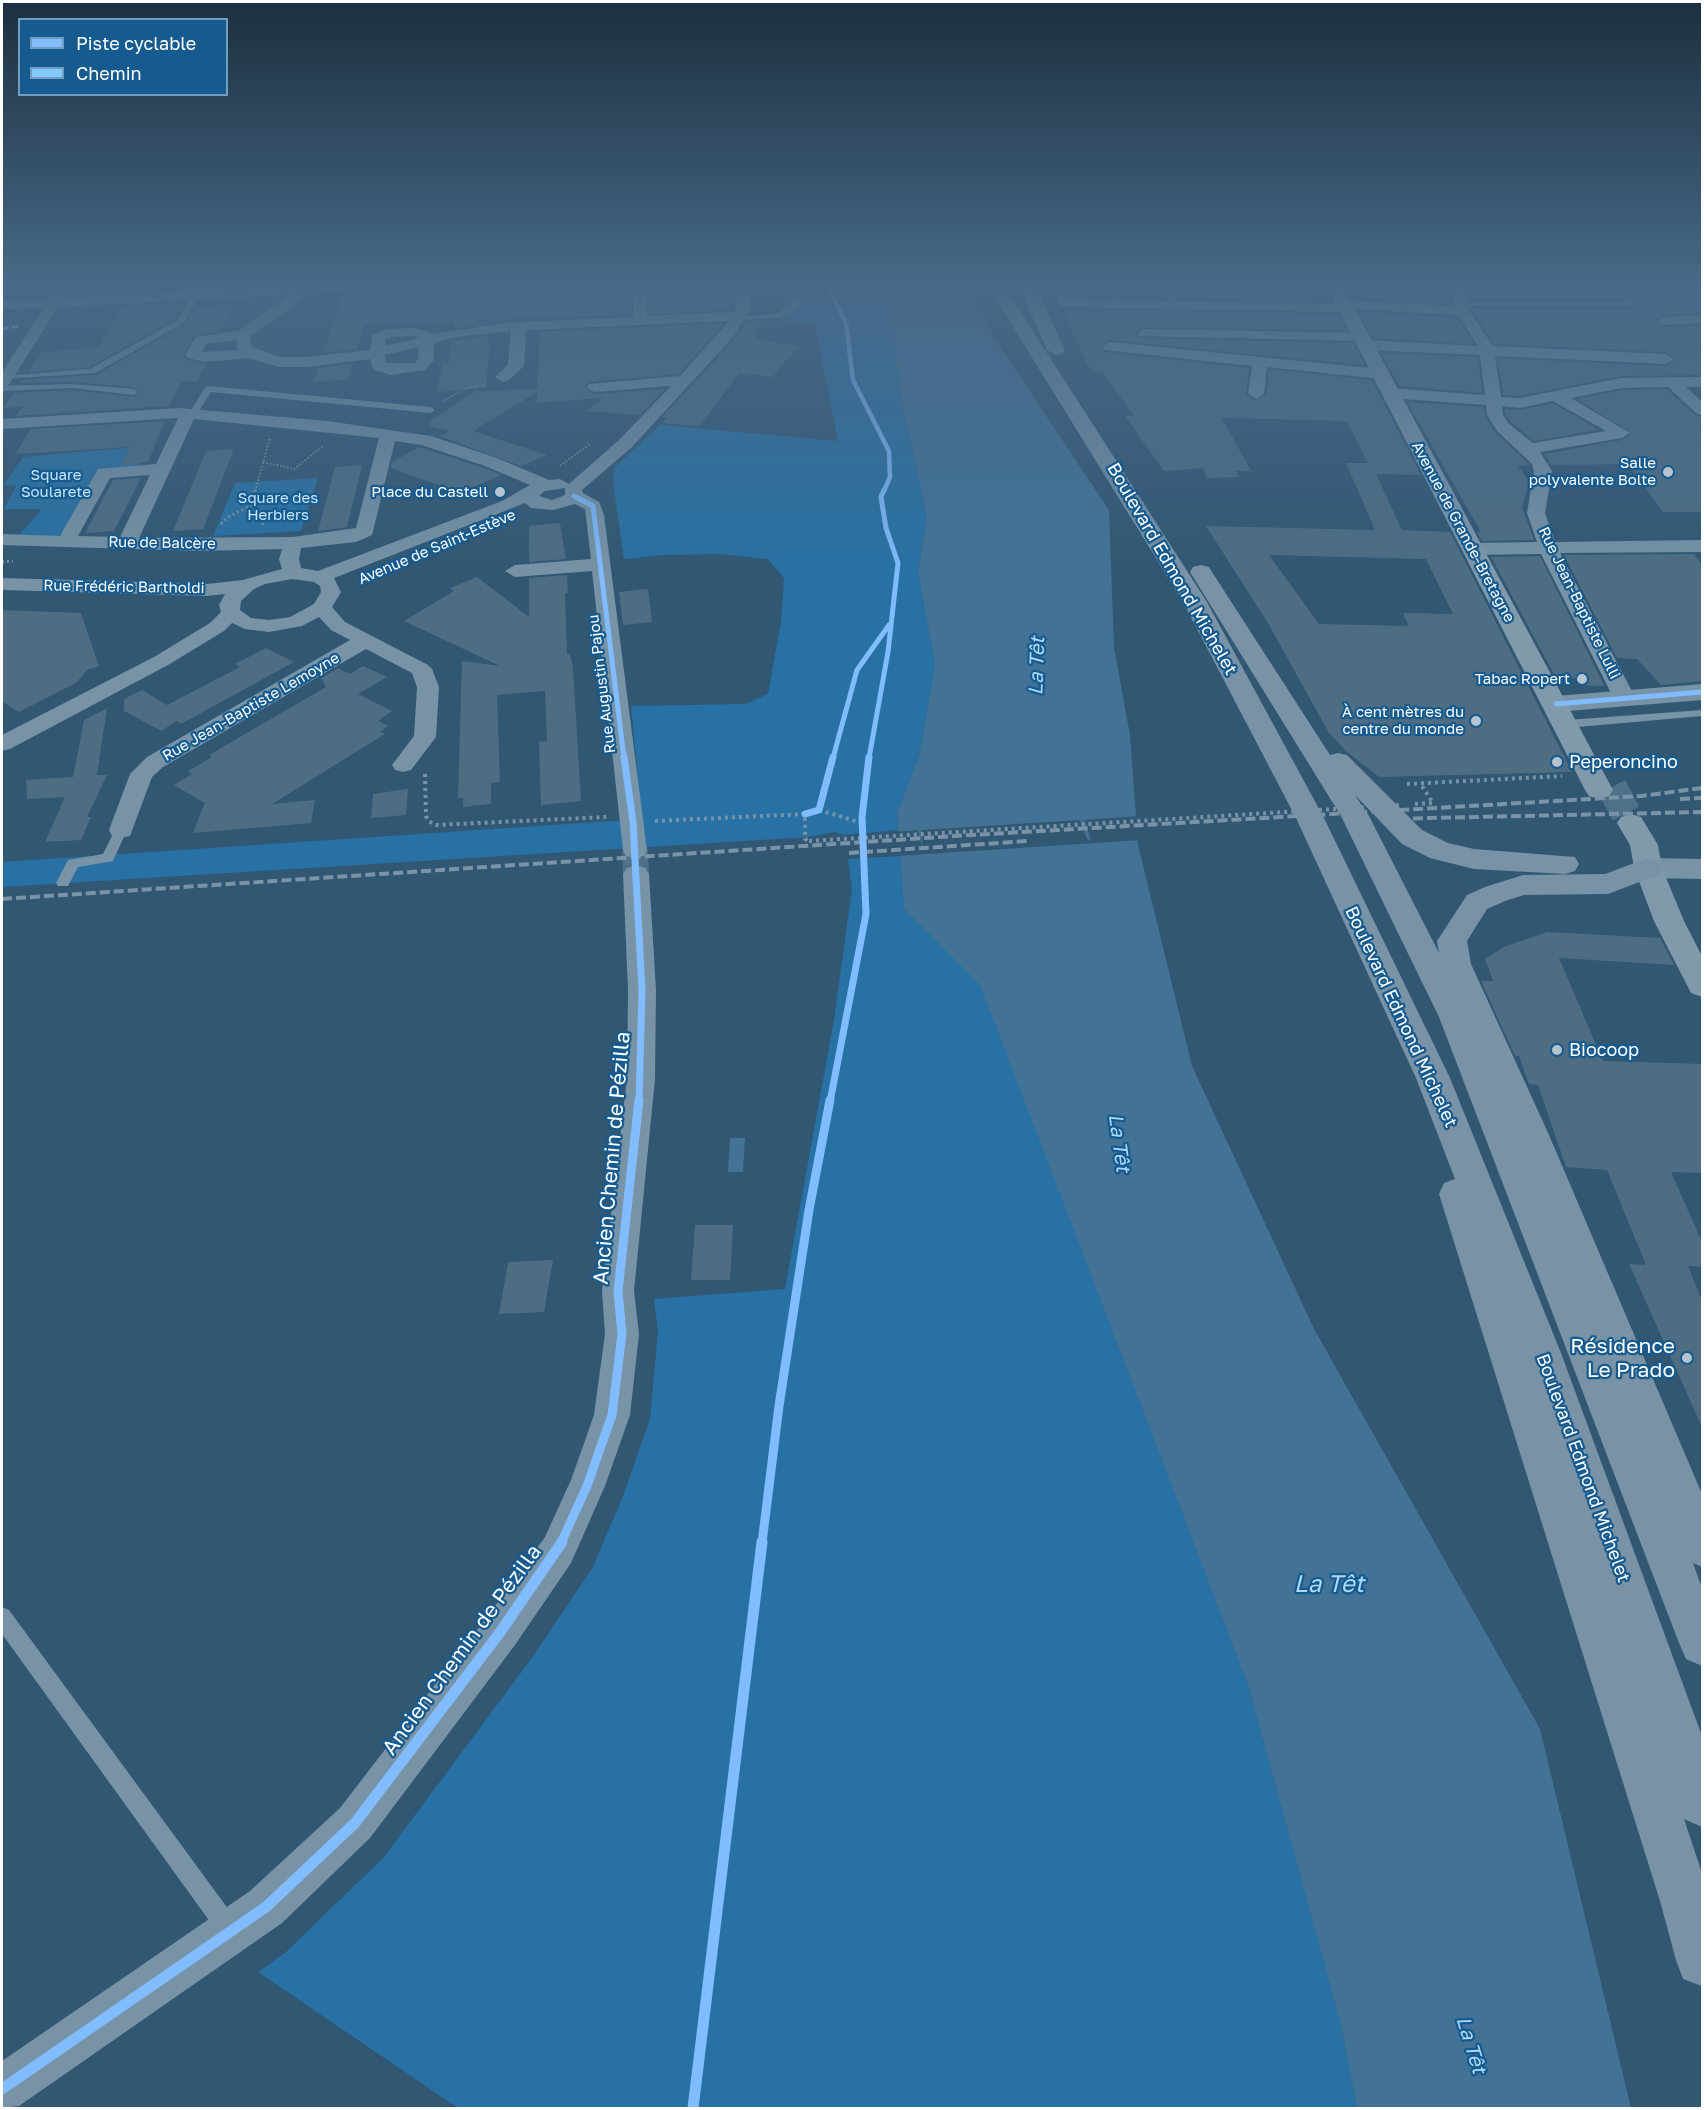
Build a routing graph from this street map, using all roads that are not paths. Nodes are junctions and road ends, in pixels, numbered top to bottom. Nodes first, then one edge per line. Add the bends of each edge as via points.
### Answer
1 (667, 381) edge
2 (685, 381) edge
3 (1055, 381) edge
4 (1056, 381) edge
5 (1075, 381) edge
6 (1258, 381) edge
7 (1375, 381) edge
8 (1490, 381) edge
9 (1702, 382) edge
10 (3, 383) edge
11 (1384, 383) junction
12 (1621, 383) joint
13 (1676, 383) junction
14 (595, 387) dead end
15 (1060, 390) junction
16 (134, 392) dead end
17 (1256, 394) dead end
18 (1556, 396) junction
19 (1492, 400) junction
20 (431, 410) road end
21 (1702, 410) edge
22 (191, 418) junction
23 (4, 427) edge
24 (387, 439) junction
25 (1529, 449) junction
26 (161, 469) junction
27 (551, 494) junction
28 (1179, 538) dead end
29 (2, 540) edge
30 (66, 542) junction
31 (133, 543) junction
32 (292, 543) junction
33 (1548, 548) junction
34 (1471, 549) junction
35 (1700, 550) edge
36 (1192, 558) dead end
37 (602, 564) junction
38 (514, 571) dead end
39 (292, 573) junction
40 (2, 584) edge
41 (247, 585) junction
42 (324, 592) junction
43 (2, 594) edge
44 (230, 609) junction
45 (295, 622) junction
46 (257, 626) junction
47 (339, 626) junction
48 (366, 640) junction
49 (161, 661) junction
50 (1702, 692) edge
51 (1625, 699) junction
52 (1285, 704) junction
53 (1564, 708) junction
54 (1702, 713) edge
55 (2, 744) edge
56 (403, 765) road end
57 (1602, 784) tunnel mouth
58 (1624, 823) tunnel mouth
59 (121, 830) joint
60 (636, 862) joint
61 (1331, 868) junction
62 (1648, 868) junction
63 (1702, 869) edge
64 (63, 883) dead end
65 (1702, 985) edge
66 (1702, 1545) edge
67 (2, 1617) edge
68 (1702, 1642) edge
69 (1702, 1802) edge
70 (1694, 1908) edge
71 (231, 1931) junction
72 (1702, 1960) edge
73 (2, 2089) edge

1 - 14 street
2 - 27 street via 588,478
3 - 15 highway, Boulevard Edmond Michelet
4 - 15 highway
5 - 28 highway, Boulevard Edmond Michelet
6 - 17 street
7 - 11 street
8 - 19 street, Rue Jean-Baptiste Lulli
9 - 13 street
10 - 16 lane
11 - 19 street
11 - 34 main road, Avenue de Grande-Bretagne
12 - 13 street
12 - 18 street
13 - 21 street
15 - 61 highway, Boulevard Edmond Michelet via 1195,602 1310,818
18 - 19 street via 1520,403
18 - 25 street via 1622,433
19 - 25 street, Rue Jean-Baptiste Lulli via 1503,427
20 - 22 lane via 208,389
22 - 23 street
22 - 24 street
22 - 24 street via 271,433
22 - 26 street
22 - 31 street
24 - 27 street
24 - 32 street, Rue de Balcère via 365,531 356,536
25 - 33 street, Rue Jean-Baptiste Lulli via 1543,471 1536,513
26 - 30 street via 104,473
26 - 31 street
27 - 37 street, Rue Augustin Pajou via 595,515
27 - 42 street, Avenue de Saint-Estève via 518,513
29 - 30 street, Rue de Balcère
30 - 31 street, Rue de Balcère
31 - 32 street, Rue de Balcère
32 - 39 street
33 - 34 street
33 - 35 street
33 - 51 street, Rue Jean-Baptiste Lulli
34 - 53 main road, Avenue de Grande-Bretagne
36 - 52 highway, Boulevard Edmond Michelet
37 - 38 street
37 - 60 street, Rue Augustin Pajou
39 - 41 street, Rue Frédéric Bartholdi
39 - 42 street, Rue Frédéric Bartholdi
40 - 41 street, Rue Frédéric Bartholdi via 207,590
41 - 44 street via 238,591
42 - 45 street, Avenue de Saint-Estève
42 - 47 street
43 - 44 street, Rue Frédéric Bartholdi via 201,599
44 - 46 street, Rue Frédéric Bartholdi via 245,623
44 - 49 street via 217,627
45 - 46 street
45 - 47 street
46 - 49 street
47 - 48 street
48 - 56 street via 422,669 428,687 425,737
48 - 59 street, Rue Jean-Baptiste Lemoyne via 156,762 142,774
49 - 55 street
50 - 51 street
51 - 53 street
52 - 62 highway via 1412,837 1440,850 1508,862
52 - 68 highway, Boulevard Edmond Michelet via 1355,816 1455,1017
53 - 54 lane
53 - 57 main road, Avenue de Grande-Bretagne
58 - 62 main road via 1626,846
59 - 64 lane, Rue Jean-Baptiste Lemoyne via 108,858 73,863
60 - 71 street, Ancien Chemin de Pézilla via 642,990 641,1079 618,1291 622,1334 612,1415 587,1486 558,1550 355,1823 266,1907
61 - 69 highway, Boulevard Edmond Michelet via 1433,1078 1542,1353
61 - 70 highway via 1455,1186
62 - 63 street
62 - 65 main road via 1669,921
62 - 66 highway via 1608,884 1523,885 1495,894 1476,902 1452,941 1456,964
67 - 71 lane
70 - 72 highway
71 - 73 street, Ancien Chemin de Pézilla

